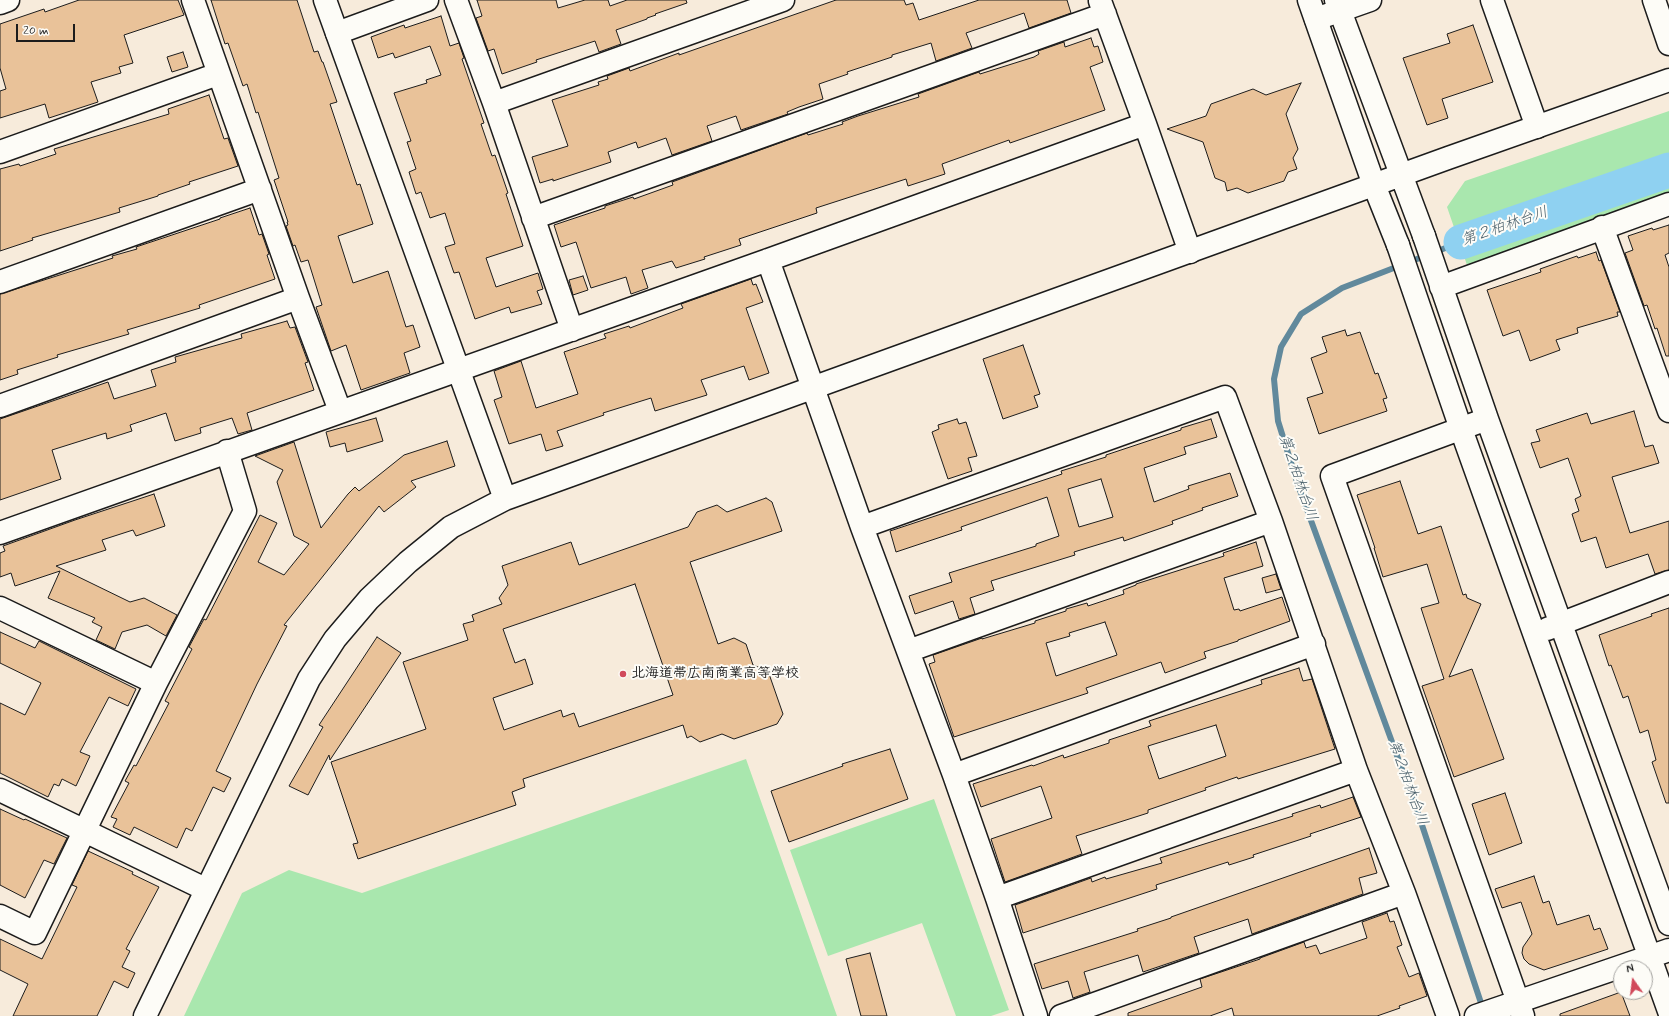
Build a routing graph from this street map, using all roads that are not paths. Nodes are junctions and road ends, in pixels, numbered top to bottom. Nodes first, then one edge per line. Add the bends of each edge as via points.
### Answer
1 (8, 0) edge
2 (193, 0) edge
3 (325, 0) edge
4 (427, 0) edge
5 (456, 0) edge
6 (783, 0) edge
7 (1370, 0) edge
8 (1492, 0) edge
9 (1654, 0) edge
10 (0, 3) edge
11 (1338, 5) edge
12 (1102, 7) edge
13 (1313, 10) edge
14 (336, 33) junction
15 (1669, 44) edge
16 (218, 74) junction
17 (1669, 80) edge
18 (494, 103) junction
19 (1145, 124) junction
20 (1537, 127) junction
21 (0, 152) edge
22 (1401, 175) junction
23 (1374, 185) junction
24 (260, 189) junction
25 (1669, 204) edge
26 (533, 218) junction
27 (1602, 227) junction
28 (1190, 252) junction
29 (768, 260) junction
30 (1439, 280) junction
31 (0, 282) edge
32 (298, 298) junction
33 (572, 330) junction
34 (459, 370) junction
35 (813, 387) junction
36 (1667, 400) edge
37 (0, 406) edge
38 (340, 411) junction
39 (1487, 419) junction
40 (1461, 429) junction
41 (227, 451) junction
42 (504, 499) junction
43 (1271, 521) junction
44 (862, 527) junction
45 (0, 533) edge
46 (1669, 582) edge
47 (0, 608) edge
48 (1561, 624) junction
49 (1535, 634) junction
50 (1314, 644) junction
51 (908, 651) junction
52 (156, 683) junction
53 (1356, 770) junction
54 (954, 775) junction
55 (0, 790) edge
56 (85, 832) junction
57 (205, 889) junction
58 (1404, 893) junction
59 (997, 898) junction
60 (0, 916) edge
61 (1669, 924) edge
62 (1659, 953) edge
63 (1514, 1009) edge
64 (1669, 1011) edge
65 (145, 1016) edge
66 (1036, 1016) edge
67 (1061, 1016) edge
68 (1448, 1016) edge
69 (1476, 1016) edge

1 - 10 street
2 - 16 street
3 - 14 street
4 - 14 street
5 - 18 street
6 - 18 street
7 - 11 street
8 - 20 street
9 - 15 street
11 - 13 street
11 - 22 street
12 - 19 street
12 - 26 street
13 - 23 street
14 - 34 street
16 - 21 street
16 - 24 street
17 - 20 street
18 - 26 street
19 - 28 street
19 - 29 street
20 - 22 street
22 - 23 street
22 - 30 street
23 - 28 street
23 - 40 street via 1398,245
24 - 31 street
24 - 32 street
25 - 27 street
26 - 33 street
27 - 30 street
27 - 36 street
28 - 35 street
29 - 33 street
29 - 35 street
30 - 39 street
32 - 37 street
32 - 38 street
33 - 34 street
34 - 38 street
34 - 42 street
35 - 42 street
35 - 44 street
38 - 41 street
39 - 40 street
39 - 48 street
40 - 49 street
40 - 63 street via 1332,476
41 - 45 street
41 - 52 street via 245,511
42 - 57 street via 451,527 408,562 369,599 336,639 309,679
43 - 44 street via 1225,397
43 - 50 street
43 - 51 street
44 - 51 street
46 - 48 street
47 - 52 street
48 - 49 street
48 - 61 street
49 - 62 street
50 - 53 street
50 - 54 street
51 - 54 street
52 - 56 street
53 - 58 street
53 - 59 street
54 - 59 street
55 - 56 street
56 - 57 street
56 - 60 street via 35,933
57 - 65 street
58 - 67 street
58 - 68 street
59 - 66 street
62 - 63 street
62 - 64 street
63 - 69 street

